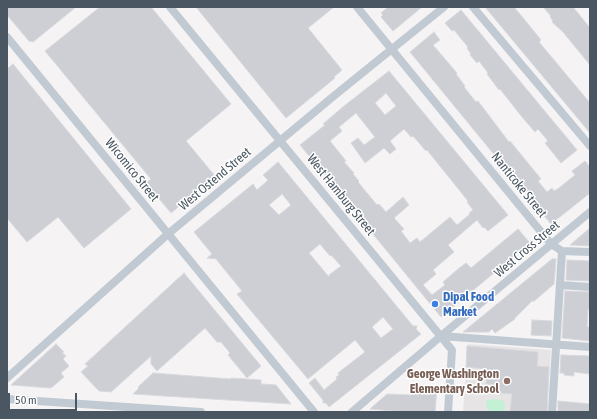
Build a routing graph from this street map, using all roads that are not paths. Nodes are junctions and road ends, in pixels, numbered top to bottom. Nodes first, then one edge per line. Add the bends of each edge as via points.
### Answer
1 (170, 7) edge
2 (357, 7) edge
3 (444, 7) edge
4 (473, 7) edge
5 (7, 37) edge
6 (392, 50) junction
7 (280, 140) junction
8 (590, 146) edge
9 (590, 212) edge
10 (168, 234) junction
11 (552, 244) junction
12 (562, 251) junction
13 (590, 252) edge
14 (560, 285) junction
15 (590, 287) edge
16 (441, 336) junction
17 (556, 345) junction
18 (590, 347) edge
19 (7, 378) edge
20 (7, 399) edge
21 (201, 412) edge
22 (314, 412) edge
23 (352, 412) edge
24 (448, 412) edge
25 (552, 412) edge

1 - 7 street, West Hamburg Street
2 - 6 street, Nanticoke Street
3 - 6 street, West Ostend Street
4 - 8 street
5 - 10 street, Wicomico Street
6 - 7 street, West Ostend Street
6 - 11 street, Nanticoke Street
7 - 10 street, West Ostend Street
7 - 16 street, West Hamburg Street
9 - 11 street, West Cross Street
10 - 19 street, West Ostend Street
10 - 22 street, Wicomico Street
11 - 12 street, Nanticoke Street
11 - 16 street, West Cross Street
12 - 13 street
12 - 14 street
14 - 15 street
14 - 17 street
16 - 17 street
16 - 23 street, West Cross Street
16 - 24 street, West Hamburg Street via 452,350
17 - 18 street
17 - 25 street
20 - 21 street

